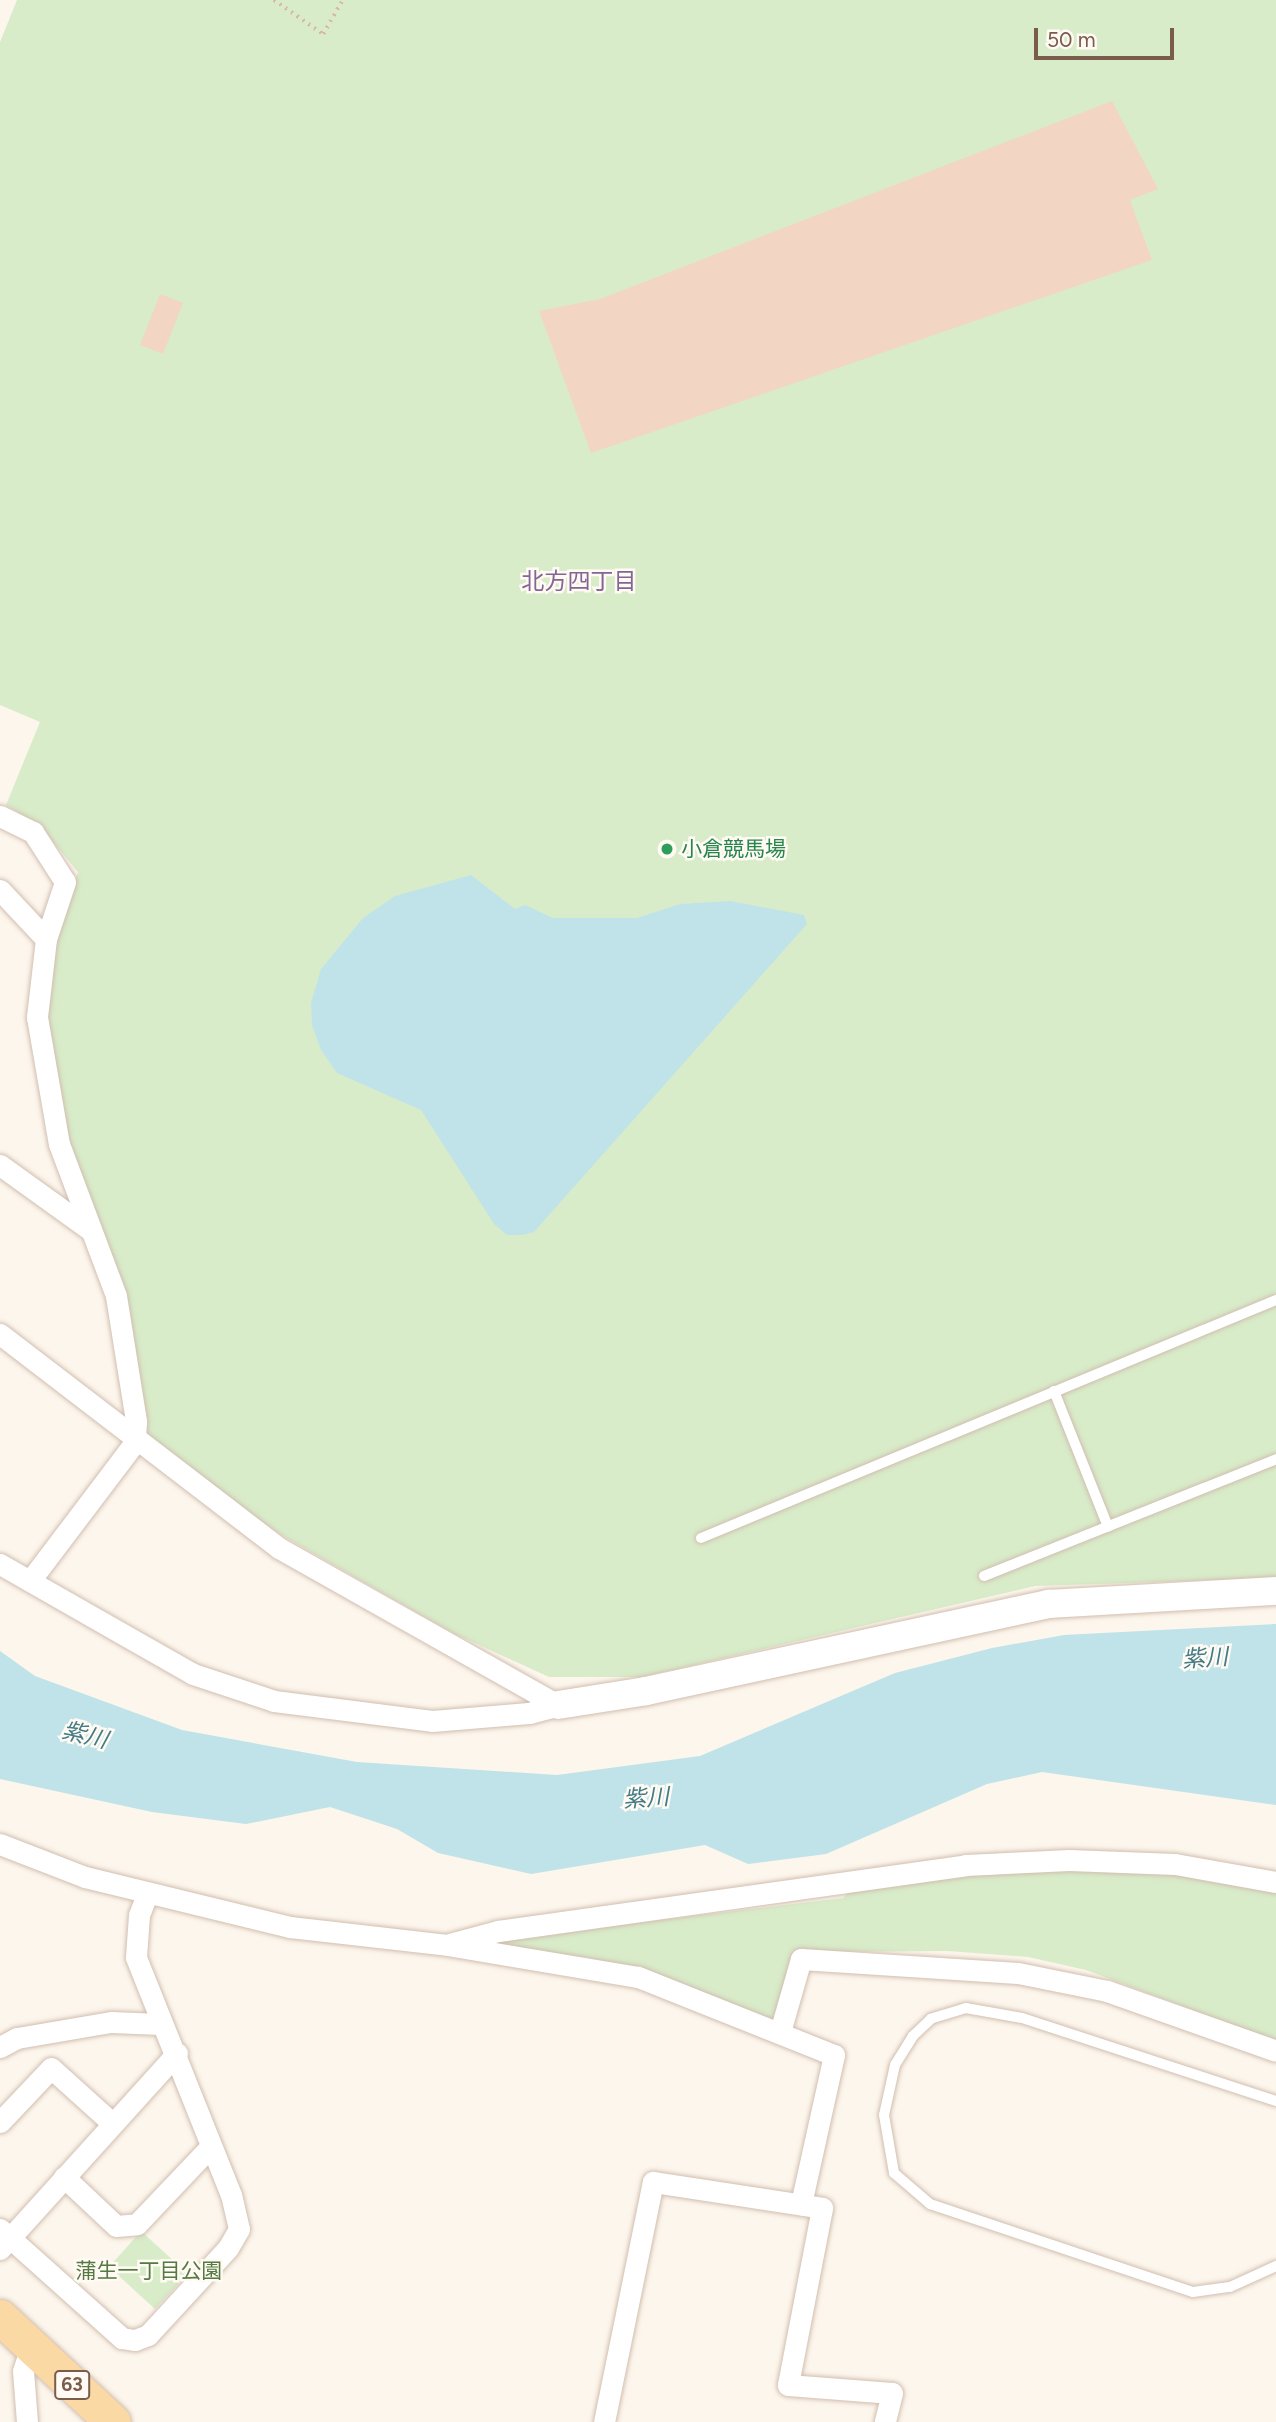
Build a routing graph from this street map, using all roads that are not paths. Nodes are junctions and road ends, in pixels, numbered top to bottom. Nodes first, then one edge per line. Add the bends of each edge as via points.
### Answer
1 (0, 816) edge
2 (0, 890) edge
3 (46, 939) junction
4 (0, 1165) edge
5 (89, 1229) junction
6 (1276, 1300) edge
7 (0, 1334) edge
8 (1054, 1391) junction
9 (135, 1442) junction
10 (1276, 1459) edge
11 (1108, 1527) junction
12 (701, 1538) dead end
13 (0, 1564) edge
14 (984, 1576) dead end
15 (30, 1581) junction
16 (1276, 1591) edge
17 (558, 1705) junction
18 (0, 1844) edge
19 (1276, 1882) edge
20 (148, 1894) junction
21 (447, 1945) junction
22 (160, 2024) junction
23 (780, 2032) junction
24 (0, 2047) edge
25 (1276, 2051) edge
26 (177, 2053) junction
27 (1276, 2101) edge
28 (0, 2122) edge
29 (111, 2122) junction
30 (210, 2147) junction
31 (64, 2176) junction
32 (802, 2204) junction
33 (3, 2239) edge
34 (1276, 2266) edge
35 (0, 2317) edge
36 (31, 2347) junction
37 (27, 2422) edge
38 (113, 2422) edge
39 (604, 2422) edge
40 (885, 2422) edge

1 - 3 street via 33,832 65,882
2 - 3 street
3 - 5 street via 39,1031 59,1144
4 - 5 street
5 - 9 street via 116,1296
6 - 8 lane
7 - 9 street
8 - 11 lane
8 - 12 lane
9 - 15 street
9 - 17 street via 279,1548
10 - 11 lane
11 - 14 lane
13 - 15 street
15 - 17 street via 193,1674 274,1700 432,1721 529,1713
16 - 17 street via 1049,1604 646,1691
18 - 20 street
19 - 21 street via 1175,1864 1069,1860 965,1865 498,1931
20 - 21 street via 290,1927
20 - 22 street via 139,1915 136,1957
21 - 23 street via 638,1977
22 - 24 street via 111,2022 17,2038
22 - 26 street
23 - 25 street via 800,1959 1018,1973 1107,1991
23 - 32 street via 834,2055
26 - 29 street
26 - 30 street
27 - 34 lane via 1022,2018 966,2008 932,2019 913,2036 895,2065 884,2115 894,2173 930,2204 1193,2292 1230,2287
28 - 29 street via 51,2068
29 - 31 street
30 - 31 street via 137,2224 116,2226
30 - 33 street via 239,2229 228,2248 148,2335 122,2338
31 - 33 street
32 - 39 street via 653,2182
32 - 40 street via 822,2208 788,2385 892,2393
35 - 36 main road, 63
36 - 37 street via 23,2371
36 - 38 main road, 63

